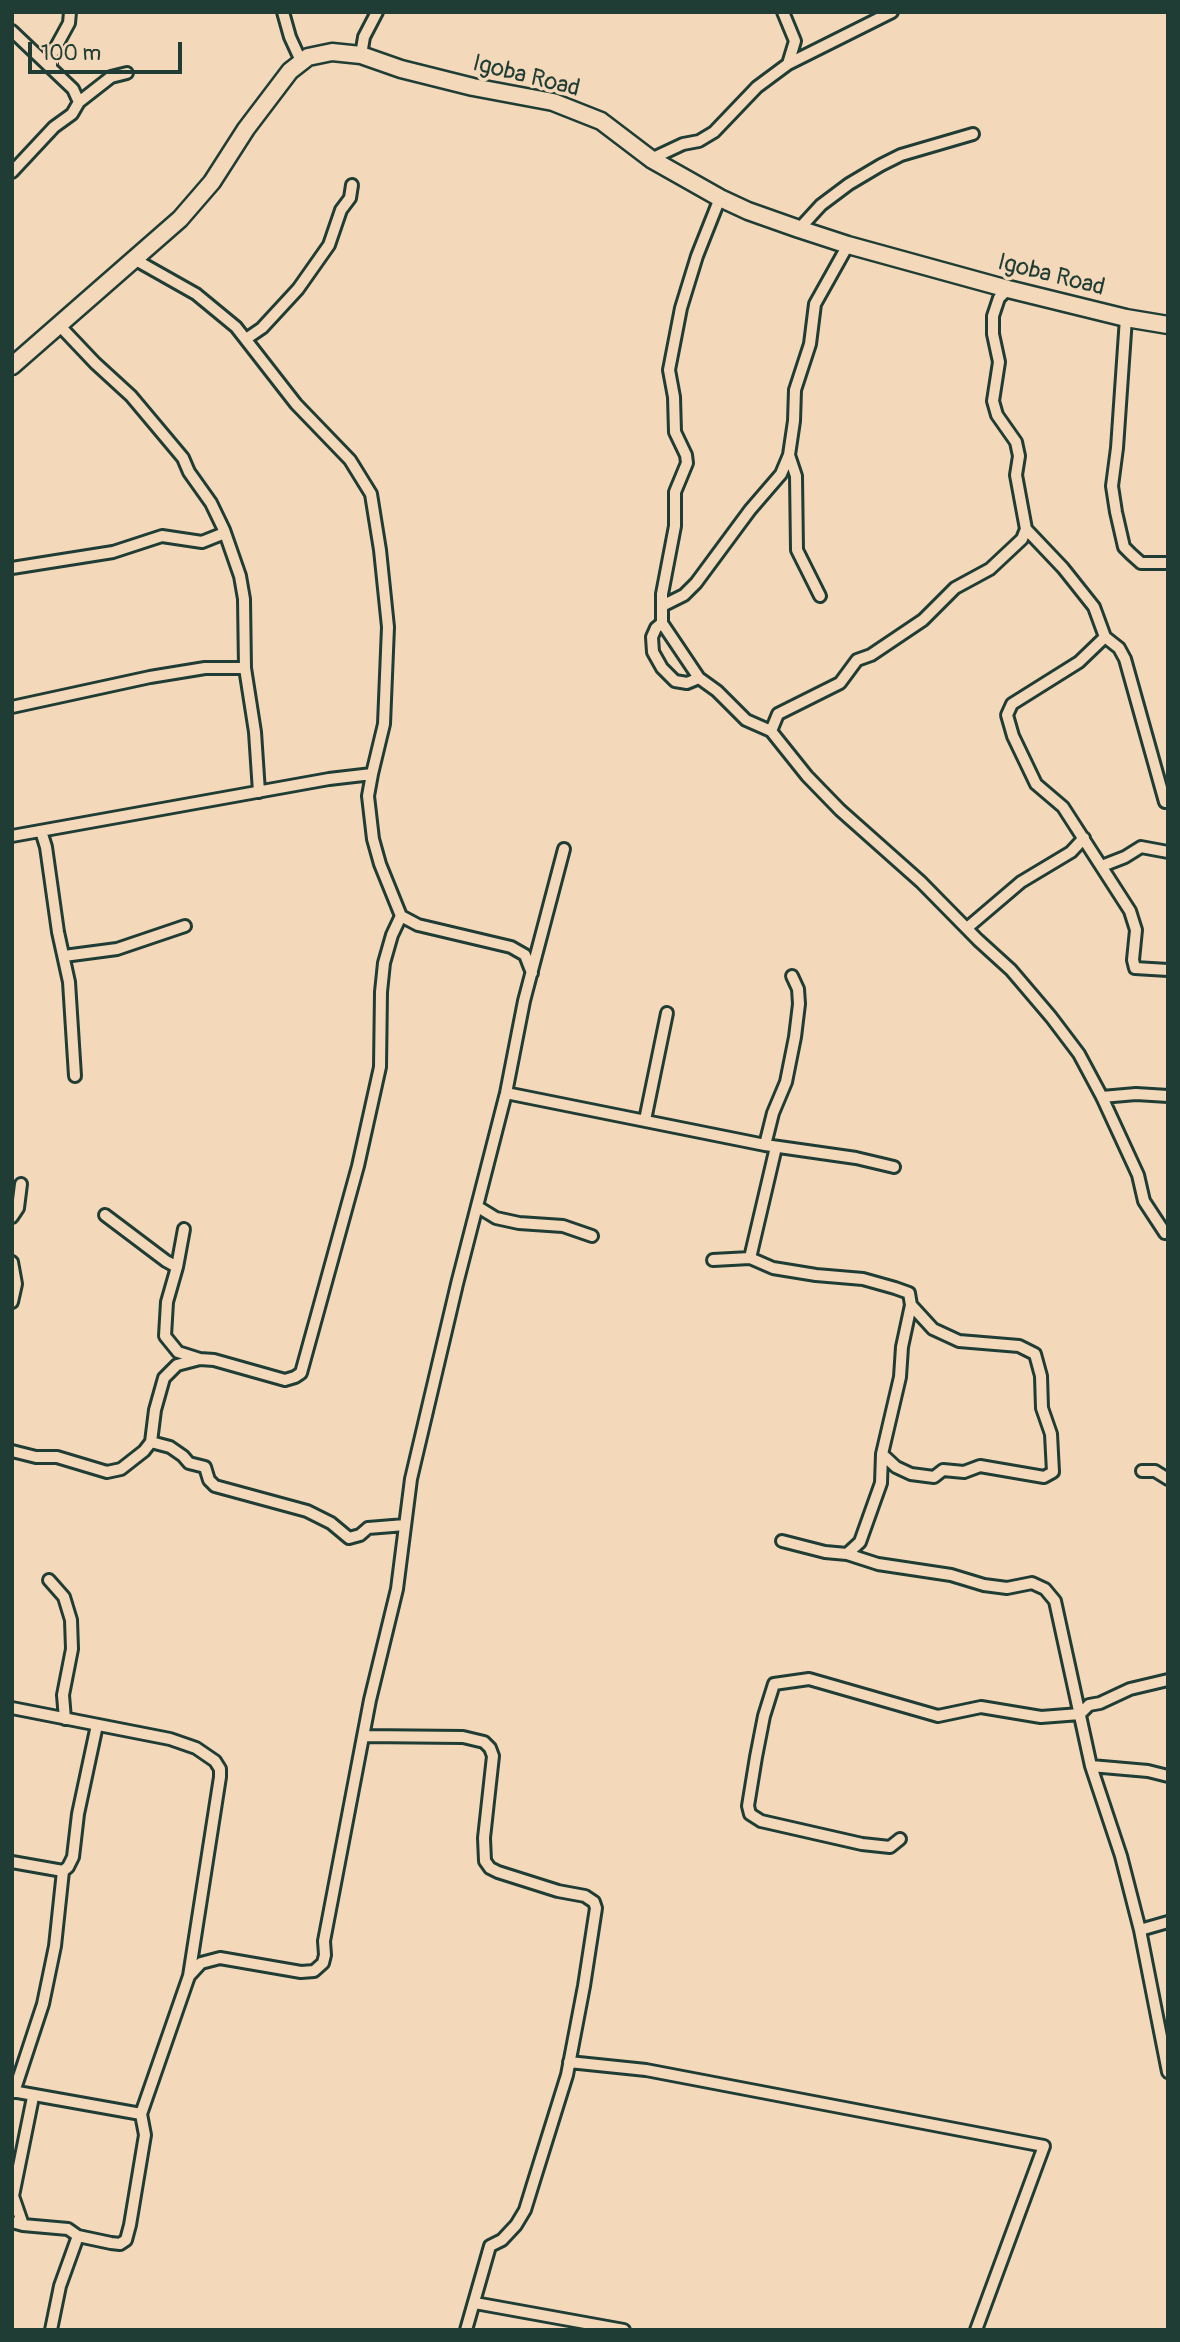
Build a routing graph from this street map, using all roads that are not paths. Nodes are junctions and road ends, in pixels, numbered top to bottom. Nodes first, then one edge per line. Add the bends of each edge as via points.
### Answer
1 (70, 12) edge
2 (283, 12) edge
3 (377, 12) edge
4 (783, 12) edge
5 (892, 12) edge
6 (12, 31) edge
7 (361, 55) junction
8 (301, 61) junction
9 (788, 64) junction
10 (51, 66) junction
11 (127, 73) dead end
12 (79, 102) junction
13 (973, 134) dead end
14 (651, 159) junction
15 (12, 172) edge
16 (352, 185) dead end
17 (720, 198) junction
18 (799, 229) junction
19 (848, 245) junction
20 (134, 259) junction
21 (1008, 289) junction
22 (1126, 318) junction
23 (59, 325) junction
24 (1168, 325) edge
25 (246, 339) junction
26 (12, 366) edge
27 (789, 455) junction
28 (1026, 529) junction
29 (224, 530) junction
30 (1168, 564) edge
31 (12, 568) edge
32 (820, 596) dead end
33 (662, 606) junction
34 (662, 623) junction
35 (1105, 637) junction
36 (244, 667) junction
37 (699, 678) junction
38 (12, 707) edge
39 (778, 714) junction
40 (753, 723) junction
41 (771, 731) junction
42 (372, 774) junction
43 (259, 792) junction
44 (1165, 802) dead end
45 (41, 831) junction
46 (12, 836) edge
47 (1084, 838) junction
48 (564, 849) dead end
49 (1168, 852) edge
50 (1102, 866) junction
51 (401, 916) junction
52 (186, 926) dead end
53 (967, 928) junction
54 (64, 956) junction
55 (1168, 970) edge
56 (531, 973) junction
57 (792, 976) dead end
58 (667, 1013) dead end
59 (75, 1076) dead end
60 (506, 1093) junction
61 (1168, 1096) edge
62 (1102, 1097) junction
63 (645, 1120) junction
64 (770, 1146) junction
65 (894, 1167) dead end
66 (21, 1184) dead end
67 (478, 1207) junction
68 (105, 1215) dead end
69 (12, 1217) edge
70 (184, 1229) dead end
71 (1165, 1233) dead end
72 (592, 1236) dead end
73 (750, 1258) junction
74 (713, 1260) dead end
75 (12, 1262) edge
76 (177, 1267) junction
77 (12, 1302) edge
78 (911, 1305) junction
79 (200, 1359) junction
80 (151, 1442) junction
81 (12, 1451) edge
82 (882, 1454) junction
83 (1142, 1471) dead end
84 (1168, 1479) edge
85 (405, 1525) junction
86 (782, 1541) dead end
87 (847, 1554) junction
88 (49, 1580) dead end
89 (1168, 1680) edge
90 (12, 1708) edge
91 (1080, 1714) junction
92 (65, 1719) junction
93 (97, 1725) junction
94 (364, 1736) junction
95 (1091, 1766) junction
96 (1168, 1776) edge
97 (900, 1839) dead end
98 (12, 1862) edge
99 (63, 1871) junction
100 (1168, 1922) edge
101 (1140, 1930) junction
102 (195, 1938) junction
103 (210, 1959) junction
104 (189, 1976) junction
105 (569, 2062) junction
106 (1168, 2072) edge
107 (13, 2092) edge
108 (33, 2096) junction
109 (141, 2114) junction
110 (18, 2223) edge
111 (78, 2236) junction
112 (475, 2303) junction
113 (596, 2327) edge
114 (51, 2330) edge
115 (466, 2330) edge
116 (624, 2330) edge
117 (976, 2330) edge

1 - 10 street
2 - 8 street
3 - 7 street
4 - 9 street via 794,41
5 - 9 street
6 - 10 street
7 - 8 street, Igoba Road via 332,52
7 - 14 street, Igoba Road via 463,85 552,102 601,121
8 - 20 street via 257,113 199,199
9 - 14 street via 757,87 714,132
10 - 12 street
11 - 12 street via 111,76
12 - 15 street
13 - 18 street via 881,165 821,205
14 - 17 street, Igoba Road
16 - 25 street via 329,245 298,289
17 - 18 street, Igoba Road
17 - 33 street via 685,295 669,370 675,432 687,463 675,492 675,526
18 - 19 street, Igoba Road
19 - 21 street, Igoba Road
19 - 27 street via 815,304 810,344 795,390
20 - 23 street
20 - 25 street via 196,294
21 - 22 street, Igoba Road
21 - 28 street via 993,316 999,362 993,401 1016,442 1016,475
22 - 24 street, Igoba Road
22 - 30 street via 1112,486 1116,512 1130,554 1141,563
23 - 26 street
23 - 29 street via 131,396 183,458
25 - 42 street via 296,404 350,460 370,494 388,627 384,724
27 - 32 street via 796,477 797,550
27 - 33 street via 781,474 696,583
28 - 35 street via 1094,607
28 - 39 street via 1022,539 990,569 956,588 923,620 857,660 840,683
29 - 31 street via 202,542 162,536 113,552
29 - 36 street via 244,599
33 - 34 street
34 - 37 street
34 - 37 street via 652,637 653,652 662,668 675,681
35 - 44 street via 1125,659
35 - 47 street via 1079,662 1012,704 1007,715 1036,784 1063,807
36 - 38 street via 150,677
36 - 43 street
37 - 40 street
39 - 40 street
39 - 41 street
40 - 41 street
41 - 53 street via 840,810
42 - 43 street
42 - 51 street via 368,796 373,839
43 - 45 street
45 - 46 street
45 - 54 street
47 - 50 street
47 - 53 street via 1071,852 1021,882
48 - 56 street
49 - 50 street via 1141,847
50 - 55 street via 1135,921 1133,965 1140,970
51 - 56 street via 418,925 511,947 525,955
51 - 79 street via 384,963 380,1067 301,1373 285,1380
52 - 54 street via 117,948
53 - 62 street via 1011,970 1071,1042
54 - 59 street
56 - 60 street
57 - 64 street via 799,1004 795,1037 786,1082 773,1113
58 - 63 street
60 - 63 street
60 - 67 street
61 - 62 street
62 - 71 street via 1138,1175 1144,1201
63 - 64 street
64 - 65 street
64 - 73 street
66 - 69 street
67 - 72 street via 496,1218 563,1226
67 - 85 street via 425,1417
68 - 76 street
70 - 76 street
73 - 74 street
73 - 78 street via 773,1268 863,1279 895,1288 909,1293
75 - 77 street via 16,1284
76 - 79 street via 167,1302 165,1336 178,1352
78 - 82 street
78 - 82 street via 933,1329 959,1341 1019,1346 1035,1354 1042,1408 1051,1434 1053,1472 1044,1477 980,1466 964,1472 943,1470 934,1477 895,1467
79 - 80 street via 177,1365 164,1378
80 - 81 street via 121,1469 107,1472 57,1457
80 - 85 street via 205,1467 215,1486 307,1511 349,1538 368,1528
82 - 87 street via 881,1483 872,1511 860,1542
83 - 84 street
85 - 94 street via 397,1589
86 - 87 street
87 - 91 street via 984,1585 1038,1585 1055,1601
88 - 92 street via 64,1597 71,1620
89 - 91 street via 1130,1689 1089,1705
90 - 92 street
91 - 95 street
91 - 97 street via 1041,1717 981,1707 938,1716 809,1679 774,1684 756,1757 750,1814 761,1821 862,1844 890,1847
92 - 93 street
93 - 99 street via 73,1857
93 - 102 street via 196,1748 220,1769
94 - 103 street via 323,1963 314,1971 301,1972
94 - 105 street via 463,1737 484,1742 494,1756 485,1861 498,1872 594,1902 595,1921
95 - 96 street
95 - 101 street
98 - 99 street
99 - 107 street via 43,2004
100 - 101 street
101 - 106 street
102 - 103 street via 199,1952
102 - 104 street
103 - 104 street
104 - 109 street
105 - 112 street via 525,2210 502,2240 490,2246
105 - 117 street via 646,2070 1044,2146
107 - 108 street
108 - 109 street
108 - 110 street via 13,2196
109 - 111 street via 145,2135 126,2240 111,2244
110 - 111 street via 68,2229
111 - 114 street
112 - 113 street
112 - 115 street
113 - 116 street

